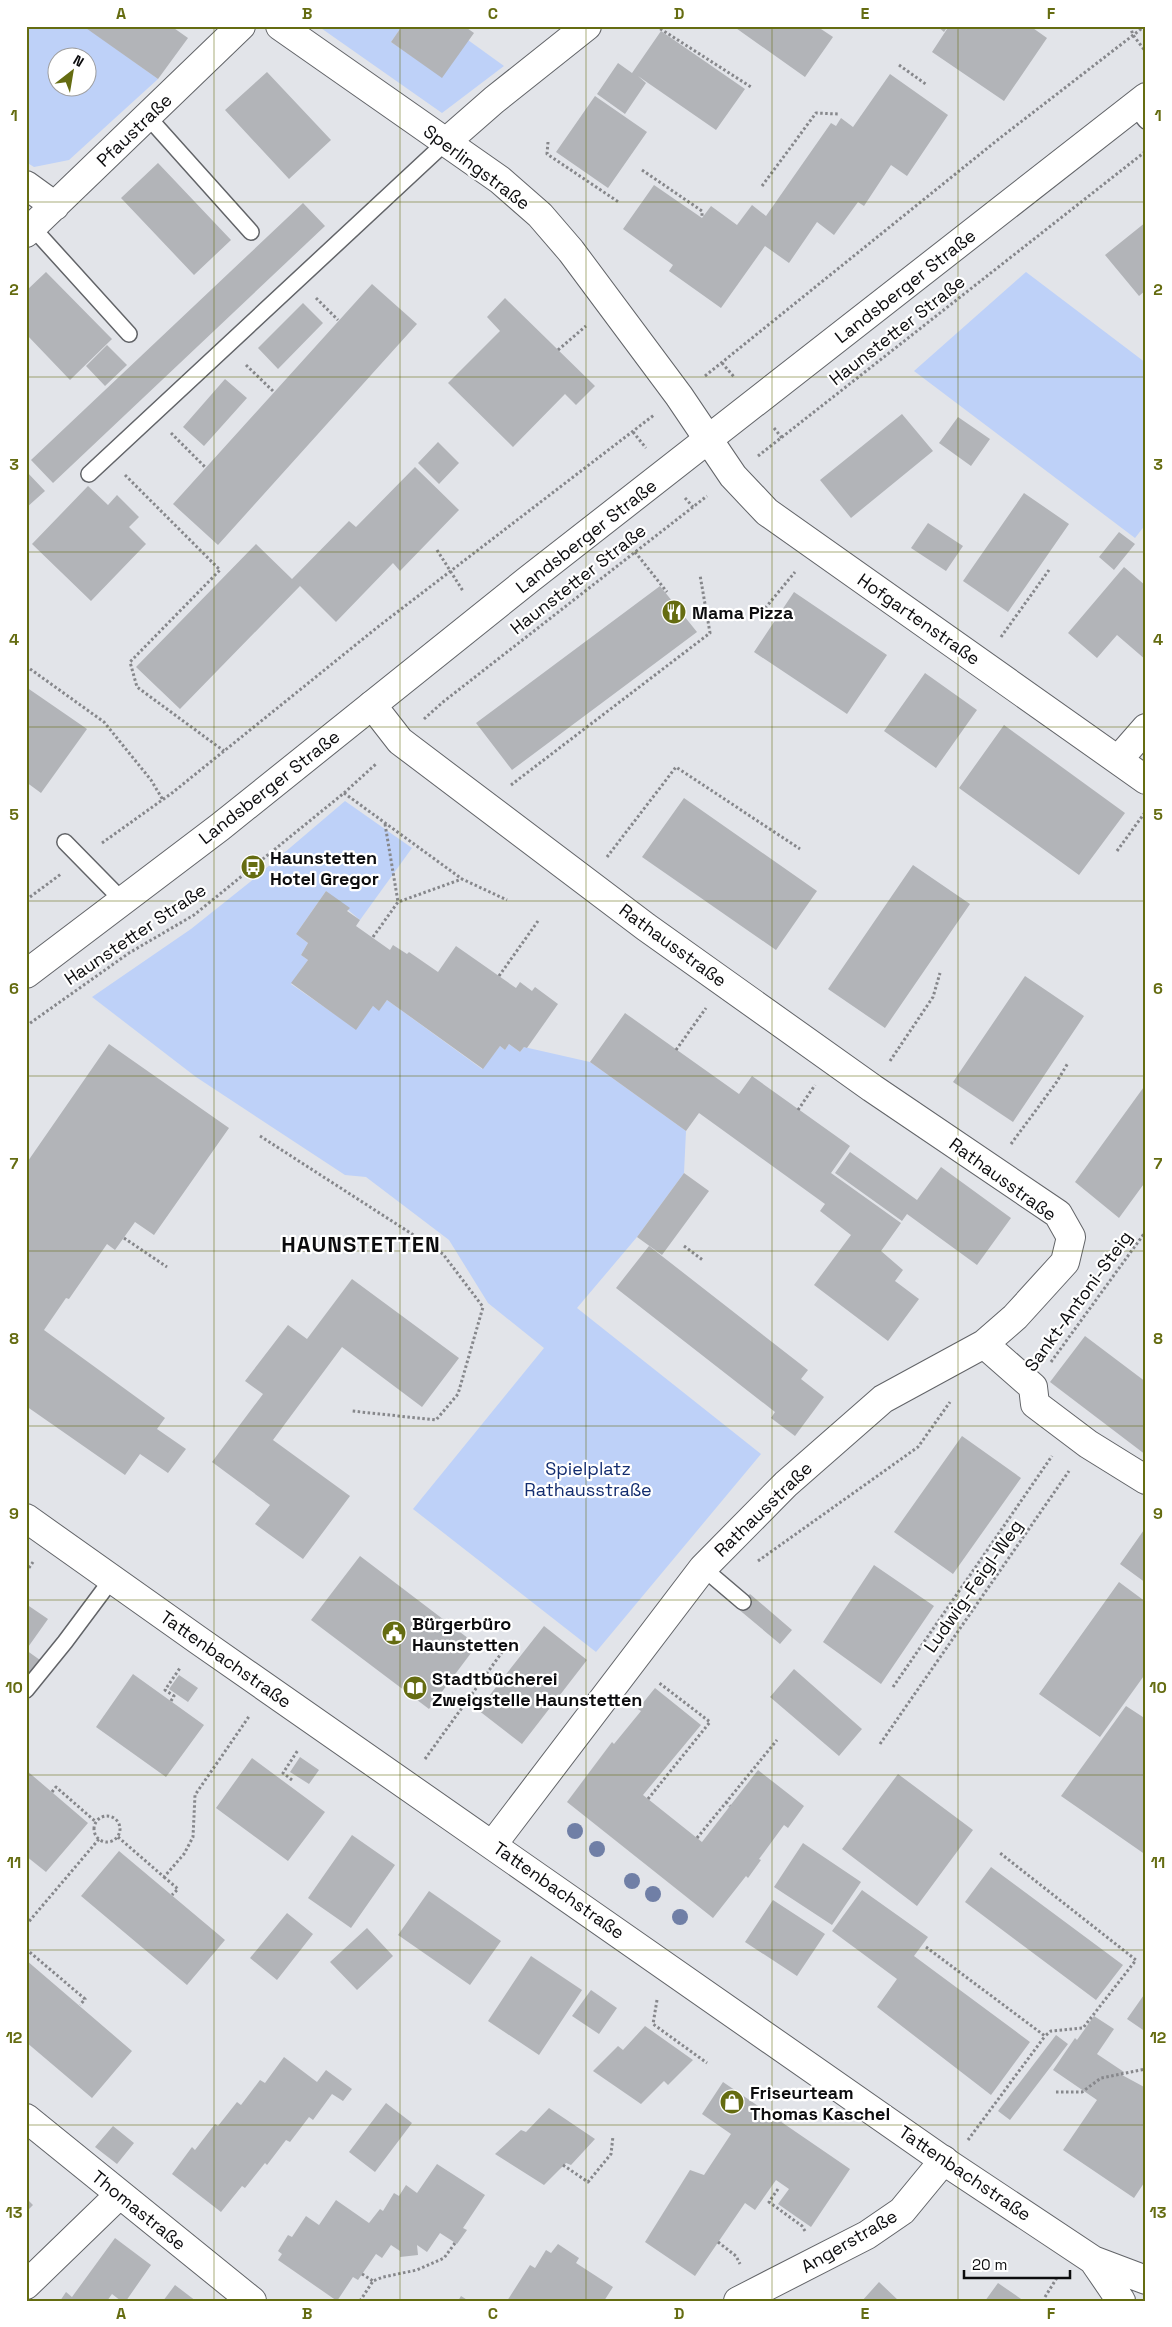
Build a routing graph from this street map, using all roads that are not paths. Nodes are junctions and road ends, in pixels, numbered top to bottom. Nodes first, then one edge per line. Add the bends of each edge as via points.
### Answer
1 (242, 26) edge
2 (280, 26) edge
3 (587, 26) edge
4 (1142, 108) edge
5 (148, 117) junction
6 (446, 142) junction
7 (26, 185) edge
8 (55, 206) junction
9 (29, 230) edge
10 (250, 232) dead end
11 (129, 334) dead end
12 (709, 441) junction
13 (89, 474) dead end
14 (372, 705) junction
15 (1146, 728) edge
16 (1118, 760) junction
17 (1146, 780) edge
18 (65, 842) dead end
19 (122, 900) junction
20 (26, 974) edge
21 (978, 1348) junction
22 (1146, 1480) edge
23 (26, 1518) edge
24 (703, 1568) junction
25 (112, 1579) junction
26 (743, 1602) dead end
27 (26, 1690) edge
28 (493, 1844) junction
29 (26, 2118) edge
30 (947, 2162) junction
31 (119, 2195) junction
32 (1093, 2260) junction
33 (1146, 2280) edge
34 (26, 2285) edge
35 (252, 2301) edge
36 (738, 2301) edge
37 (1121, 2301) edge

1 - 5 street, Pfaustraße
2 - 6 street, Sperlingstraße
3 - 6 street
4 - 12 street, Landsberger Straße
5 - 8 street, Pfaustraße
5 - 10 lane
6 - 12 street, Sperlingstraße via 500,180 540,215 571,251
6 - 13 lane
7 - 8 street
8 - 9 street, Pfaustraße
9 - 11 lane
12 - 14 street, Landsberger Straße
12 - 16 street, Hofgartenstraße via 732,476 767,512
14 - 19 street, Landsberger Straße via 220,827
14 - 21 street, Rathausstraße via 400,741 588,883 872,1088 1058,1214 1071,1237 1065,1262 1015,1317
15 - 16 street
16 - 17 street, Hofgartenstraße
18 - 19 lane
19 - 20 street, Landsberger Straße
21 - 22 street via 1033,1387 1035,1404
21 - 24 street, Rathausstraße via 883,1399 786,1484
23 - 25 street, Tattenbachstraße
24 - 26 lane
24 - 28 street, Rathausstraße
25 - 27 lane
25 - 28 street, Tattenbachstraße
28 - 30 street, Tattenbachstraße
29 - 31 street, Thomastraße
30 - 32 street, Tattenbachstraße
30 - 36 street, Angerstraße via 902,2211 867,2235
31 - 34 street
31 - 35 street, Thomastraße
32 - 33 street, Tattenbachstraße
32 - 37 street, Tattenbachstraße

